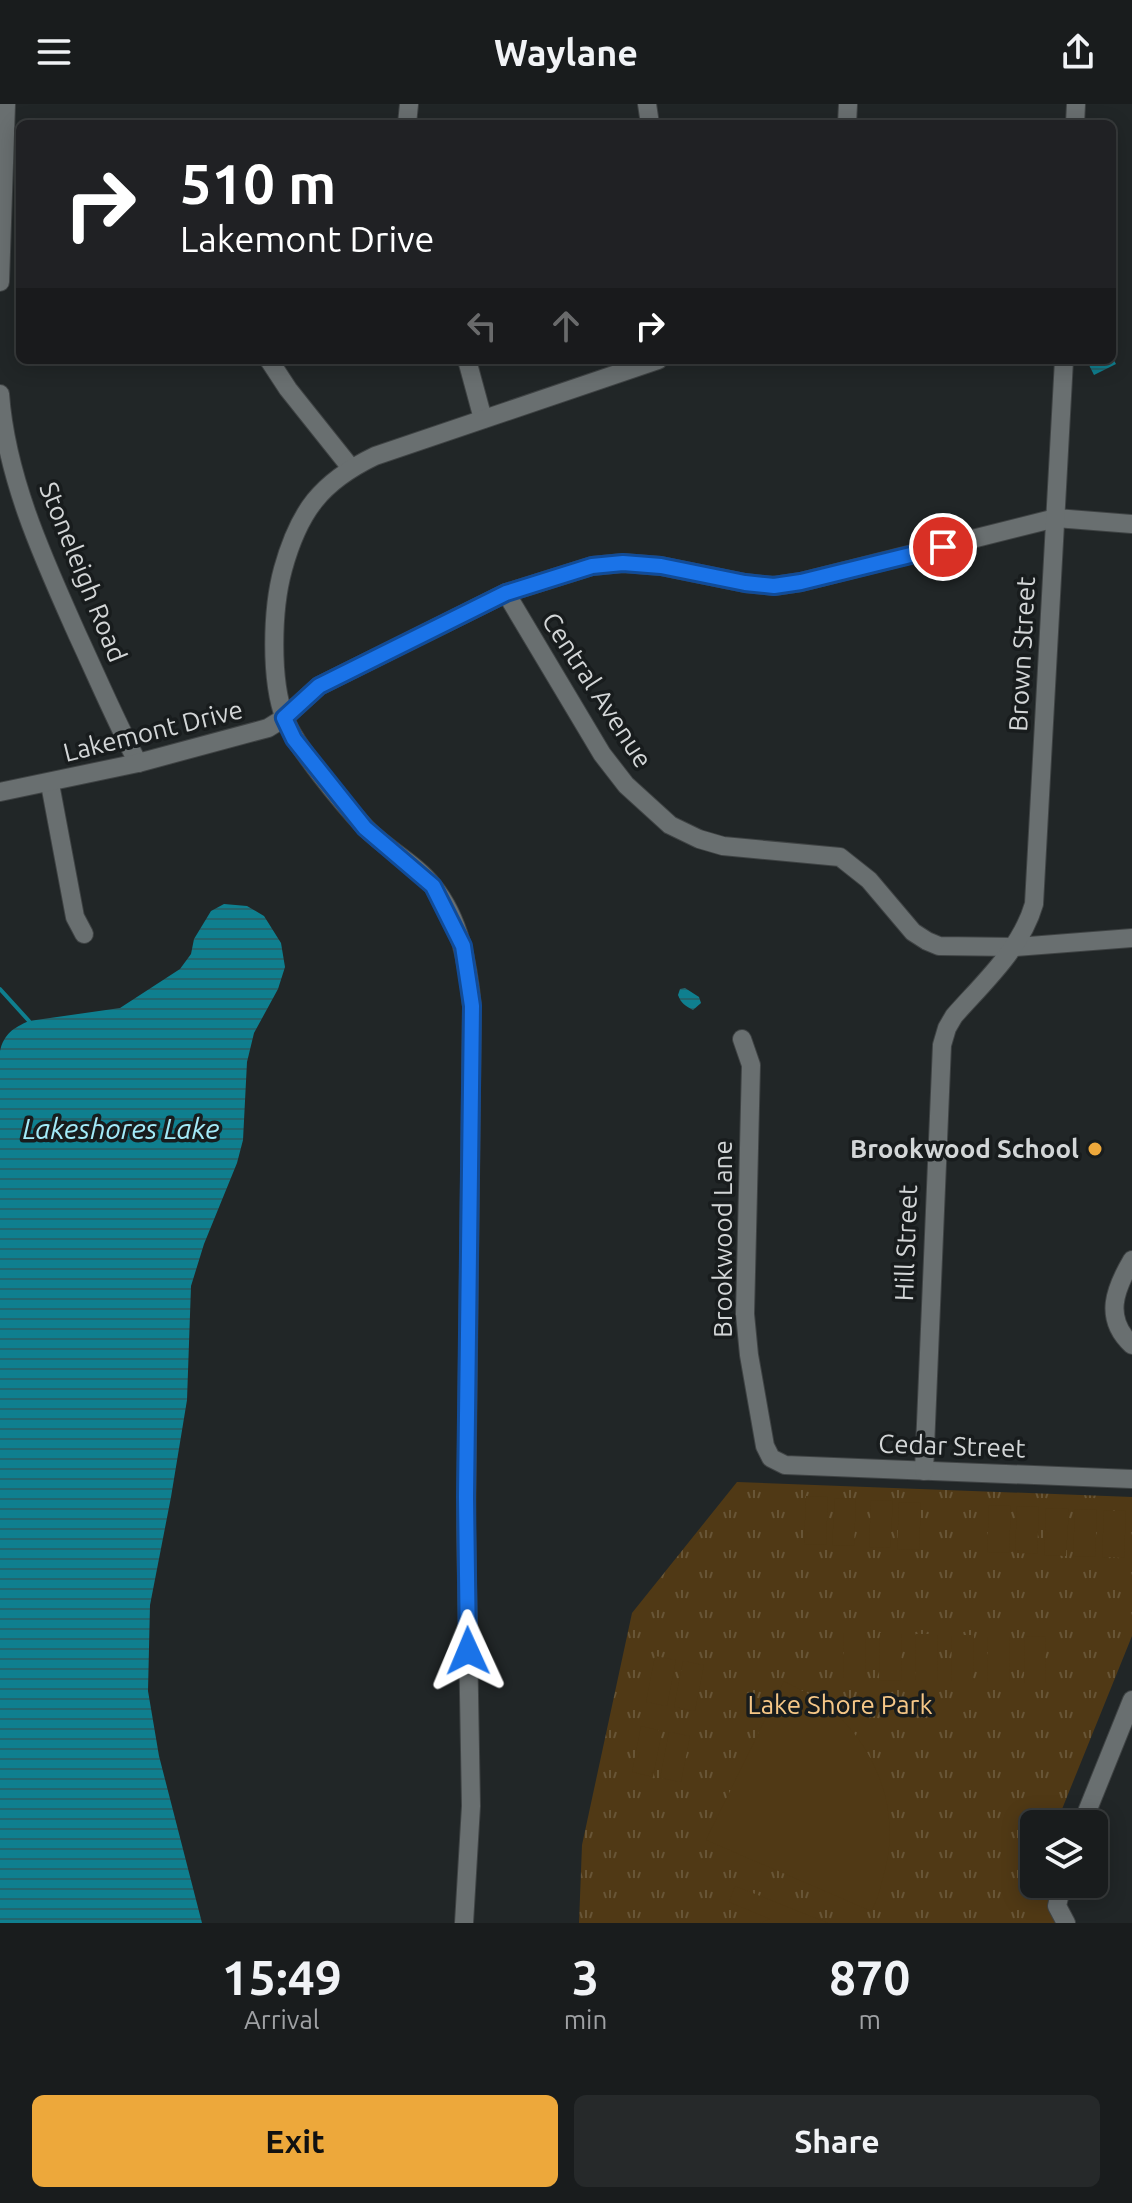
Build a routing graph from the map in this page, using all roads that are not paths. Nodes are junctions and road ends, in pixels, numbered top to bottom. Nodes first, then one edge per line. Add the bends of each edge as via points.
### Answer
1 (6, 104) edge
2 (0, 282) edge
3 (272, 364) edge
4 (468, 364) edge
5 (646, 364) edge
6 (1064, 364) edge
7 (0, 394) edge
8 (483, 419) junction
9 (351, 468) junction
10 (1056, 518) junction
11 (1132, 524) edge
12 (506, 593) junction
13 (284, 718) junction
14 (138, 763) junction
15 (50, 784) junction
16 (0, 792) edge
17 (84, 934) dead end
18 (1132, 938) edge
19 (1015, 947) junction
20 (742, 1039) dead end
21 (1132, 1260) edge
22 (1132, 1345) edge
23 (771, 1458) joint
24 (924, 1471) junction
25 (1132, 1479) edge
26 (1132, 1700) edge
27 (1088, 1810) edge
28 (1059, 1898) edge
29 (464, 1923) edge
30 (1066, 1923) edge

1 - 2 street
3 - 9 street
4 - 8 street
5 - 8 street
6 - 10 street, Brown Street
7 - 14 street, Stoneleigh Road via 31,526
8 - 9 street
9 - 13 street via 310,504 295,530 279,584 276,654
10 - 11 street, Lakemont Drive
10 - 12 street, Lakemont Drive via 774,586 623,563 592,566
10 - 19 street, Brown Street via 1034,904
12 - 13 street, Lakemont Drive via 319,686
12 - 19 street, Central Avenue via 602,754 626,785 670,825 723,846 840,857 927,941 939,946
13 - 14 street, Lakemont Drive via 268,728
13 - 29 street via 294,739 365,828 433,886 463,946 470,976 466,1527 471,1806
14 - 15 street, Lakemont Drive
15 - 16 street, Lakemont Drive
15 - 17 street via 75,917
18 - 19 street, Central Avenue
19 - 24 street, Hill Street via 954,1016 942,1045
20 - 23 street, Brookwood Lane via 751,1065 745,1314
21 - 22 street via 1116,1287 1114,1317
23 - 24 street, Cedar Street via 785,1465
24 - 25 street, Cedar Street
26 - 27 street
28 - 30 street

